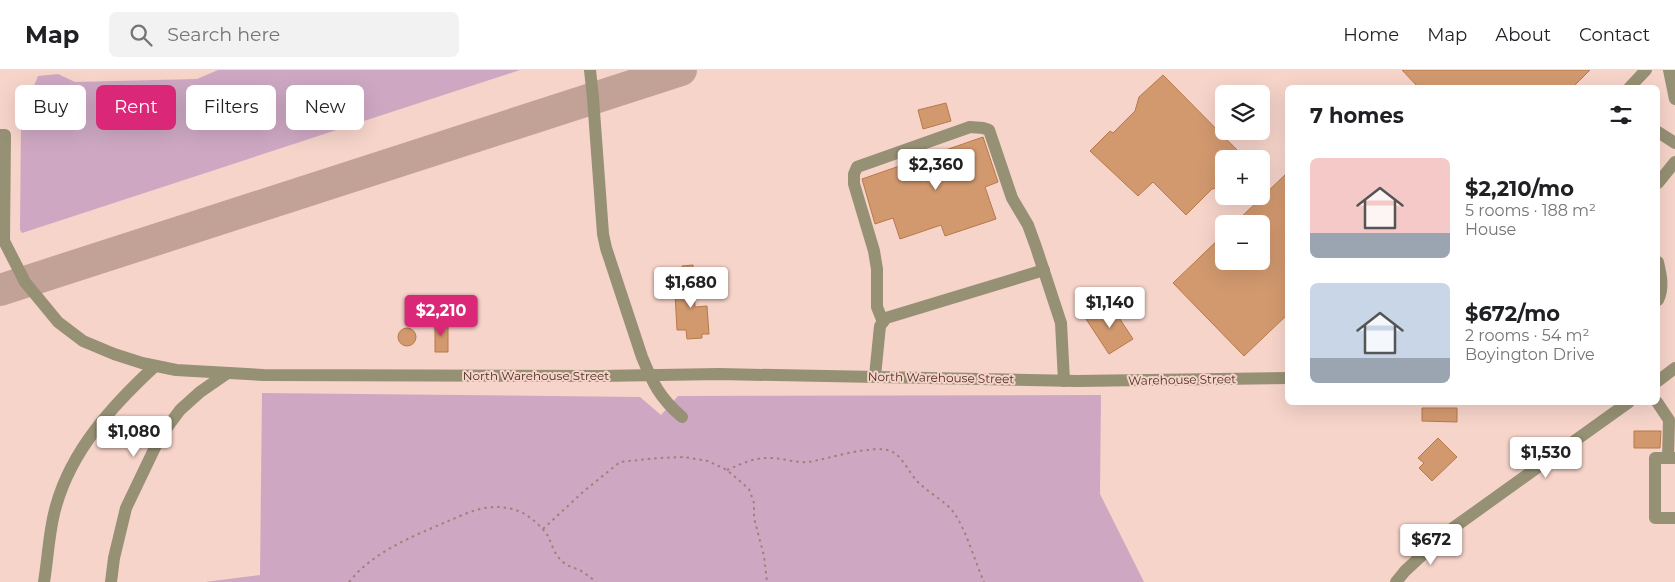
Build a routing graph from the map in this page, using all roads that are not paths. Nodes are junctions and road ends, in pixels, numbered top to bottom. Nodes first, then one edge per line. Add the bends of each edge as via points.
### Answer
1 (590, 70) edge
2 (1646, 70) edge
3 (1669, 70) edge
4 (1632, 85) edge
5 (1675, 99) edge
6 (1660, 133) edge
7 (0, 135) edge
8 (1675, 143) edge
9 (1675, 162) edge
10 (1660, 181) edge
11 (1044, 270) junction
12 (1660, 271) edge
13 (1660, 298) edge
14 (883, 322) junction
15 (155, 366) junction
16 (1675, 368) edge
17 (226, 374) junction
18 (649, 375) junction
19 (875, 376) junction
20 (1285, 378) edge
21 (1660, 379) edge
22 (1070, 381) junction
23 (1625, 405) edge
24 (1659, 405) edge
25 (682, 417) dead end
26 (1672, 458) edge
27 (1675, 518) edge
28 (44, 582) edge
29 (112, 582) edge
30 (1396, 582) edge

1 - 18 street via 606,248
2 - 4 street
3 - 5 street
6 - 8 street
7 - 15 street, North Warehouse Street via 5,135 4,241 25,282 58,322 83,341
9 - 10 street
11 - 14 street via 886,318
11 - 14 street via 1028,225 1012,198 989,130 970,127 857,167 854,184 877,269 877,307
11 - 22 street via 1061,323
12 - 13 street
14 - 19 street
15 - 17 street, North Warehouse Street
15 - 28 street via 107,413 87,440 67,477 56,506
16 - 21 street
17 - 18 street, North Warehouse Street
17 - 29 street via 180,410 160,437 126,508
18 - 19 street, North Warehouse Street
18 - 25 street via 656,389
19 - 22 street, North Warehouse Street
20 - 22 street, Warehouse Street
23 - 30 street via 1446,533
24 - 26 street via 1669,420
26 - 27 street via 1655,458 1655,518

